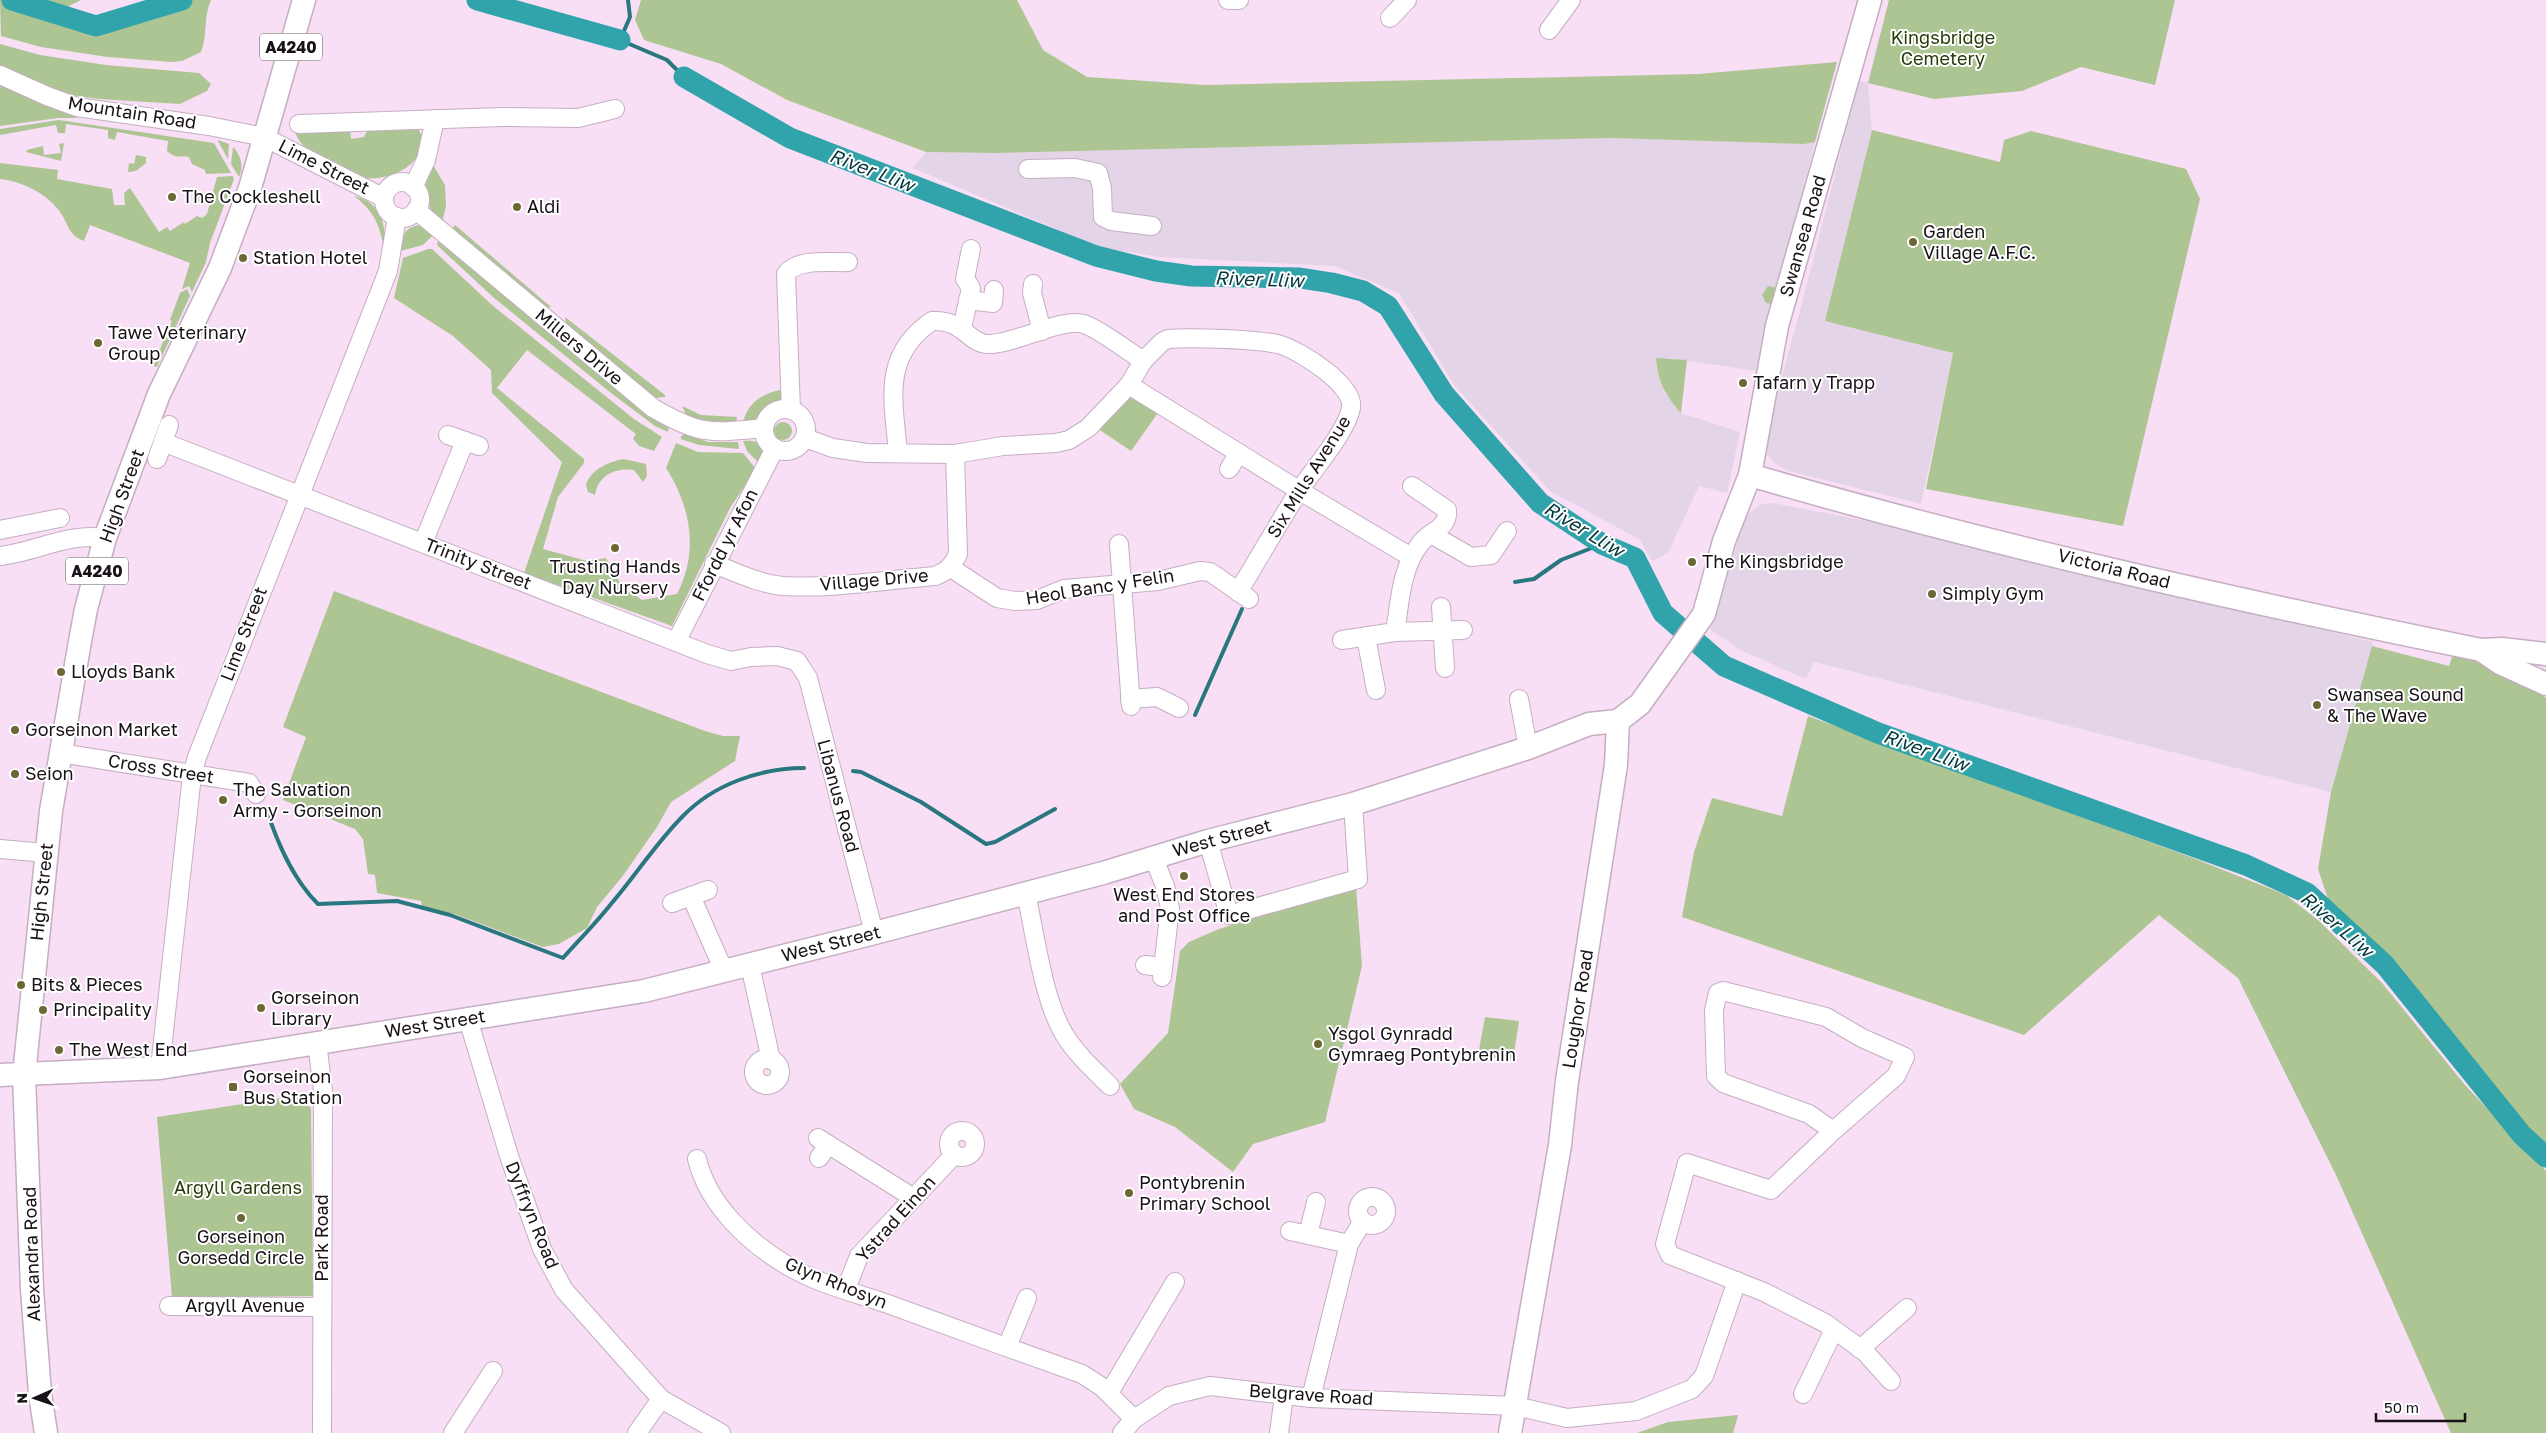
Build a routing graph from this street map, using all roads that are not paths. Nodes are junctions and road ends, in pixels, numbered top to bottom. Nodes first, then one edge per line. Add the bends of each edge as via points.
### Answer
1 (304, 0) edge
2 (1228, 0) edge
3 (1240, 0) edge
4 (1571, 0) edge
5 (1870, 0) edge
6 (1549, 30) dead end
7 (1, 76) edge
8 (615, 108) dead end
9 (435, 119) junction
10 (300, 124) dead end
11 (264, 137) junction
12 (1028, 169) dead end
13 (413, 186) junction
14 (384, 198) junction
15 (416, 210) junction
16 (397, 217) junction
17 (1152, 226) dead end
18 (971, 249) dead end
19 (848, 262) dead end
20 (1033, 284) dead end
21 (994, 290) dead end
22 (968, 300) junction
23 (962, 328) junction
24 (1042, 331) junction
25 (1143, 361) junction
26 (1129, 386) junction
27 (791, 410) junction
28 (764, 428) junction
29 (448, 435) dead end
30 (804, 438) junction
31 (775, 448) junction
32 (898, 452) junction
33 (1239, 453) junction
34 (955, 454) junction
35 (157, 459) dead end
36 (1229, 469) dead end
37 (1750, 475) junction
38 (1412, 486) dead end
39 (1300, 491) junction
40 (298, 495) junction
41 (60, 518) dead end
42 (0, 530) edge
43 (1507, 531) dead end
44 (1431, 534) junction
45 (105, 538) junction
46 (423, 543) junction
47 (1119, 544) dead end
48 (0, 556) edge
49 (1411, 556) junction
50 (714, 564) junction
51 (951, 568) junction
52 (1121, 583) junction
53 (1244, 595) joint
54 (1441, 607) dead end
55 (1443, 630) junction
56 (1463, 630) dead end
57 (1395, 632) junction
58 (1366, 637) junction
59 (1342, 640) dead end
60 (676, 642) junction
61 (2480, 650) junction
62 (2546, 654) edge
63 (797, 661) joint
64 (1445, 668) dead end
65 (2546, 684) edge
66 (1376, 690) dead end
67 (1519, 699) dead end
68 (1179, 708) dead end
69 (1618, 721) junction
70 (1528, 748) junction
71 (60, 753) junction
72 (192, 775) junction
73 (256, 794) dead end
74 (1352, 804) junction
75 (1208, 841) junction
76 (0, 849) edge
77 (46, 853) junction
78 (1153, 856) junction
79 (708, 890) dead end
80 (1026, 893) junction
81 (691, 896) junction
82 (672, 903) dead end
83 (874, 933) junction
84 (750, 965) junction
85 (1156, 970) dead end
86 (724, 971) junction
87 (468, 1019) junction
88 (317, 1042) junction
89 (771, 1060) dead end
90 (160, 1068) junction
91 (0, 1075) edge
92 (24, 1075) junction
93 (1110, 1086) dead end
94 (1833, 1131) junction
95 (822, 1147) dead end
96 (955, 1154) dead end
97 (703, 1166) dead end
98 (912, 1197) junction
99 (1316, 1202) dead end
100 (1363, 1222) dead end
101 (1290, 1231) dead end
102 (1308, 1235) junction
103 (1349, 1244) junction
104 (1737, 1281) junction
105 (1175, 1282) dead end
106 (846, 1289) junction
107 (1027, 1298) dead end
108 (169, 1306) dead end
109 (322, 1307) junction
110 (1907, 1308) dead end
111 (1834, 1330) junction
112 (1007, 1347) junction
113 (1860, 1349) junction
114 (493, 1371) dead end
115 (1891, 1382) dead end
116 (1109, 1393) junction
117 (1803, 1394) dead end
118 (1284, 1395) junction
119 (1312, 1398) junction
120 (661, 1399) junction
121 (1515, 1406) junction
122 (1134, 1419) junction
123 (46, 1433) edge
124 (322, 1433) edge
125 (453, 1433) edge
126 (637, 1433) edge
127 (721, 1433) edge
128 (1122, 1433) edge
129 (1279, 1433) edge
130 (1510, 1433) edge

1 - 11 main road, High Street / A4240
2 - 3 street
4 - 6 street
5 - 37 main road, Swansea Road via 1777,326
7 - 11 street, Mountain Road via 77,107
8 - 9 street via 578,118
9 - 10 street
9 - 13 street via 426,160
11 - 14 street, Lime Street
11 - 45 main road, High Street / A4240 via 250,188 220,268 159,394
12 - 17 street via 1075,168 1098,173 1103,217
13 - 14 street via 398,182 389,188
13 - 15 street via 419,200
14 - 16 street via 388,212
15 - 16 street via 406,217
15 - 28 street, Millers Drive via 653,408 693,429 714,433
16 - 40 street, Lime Street via 388,271
18 - 22 street via 965,279 971,288
19 - 27 street via 803,264 786,274
20 - 24 street via 1032,293
21 - 22 street via 993,303
22 - 23 street
23 - 24 street via 985,344
23 - 32 street via 942,320 932,321 916,332 897,360 893,380
24 - 25 street via 1083,323
25 - 26 street, Six Mills Avenue
25 - 39 street, Six Mills Avenue via 1168,339 1263,343 1281,345 1334,378 1346,389 1351,408 1338,435
26 - 33 street
26 - 34 street, Six Mills Avenue via 1088,428 1069,440
27 - 28 street via 773,412
27 - 30 street via 802,418 806,431
28 - 31 street via 766,440
29 - 46 street via 472,444
30 - 31 street via 795,448 781,451
30 - 32 street, Six Mills Avenue via 850,451
31 - 50 street, Ffordd yr Afon
32 - 34 street, Six Mills Avenue
33 - 36 street
33 - 39 street
34 - 51 street, Village Drive via 959,538 958,554
35 - 40 street, Trinity Street via 166,434
37 - 61 main road, Victoria Road via 1887,514 2249,601
37 - 69 main road, Swansea Road via 1724,541 1704,614 1640,704
38 - 44 street via 1448,510 1444,525
39 - 49 street
39 - 53 street, Six Mills Avenue
40 - 46 street, Trinity Street
40 - 72 street, Lime Street
41 - 42 street
43 - 44 street via 1491,555 1471,557
44 - 49 street
45 - 48 street via 80,536
45 - 71 main road, High Street / A4240 via 86,609
46 - 60 street, Trinity Street
47 - 52 street
49 - 57 street via 1404,576
50 - 51 street, Village Drive via 782,586 821,586 935,576
50 - 60 street, Ffordd yr Afon
51 - 52 street, Heol Banc y Felin via 997,598 1015,601 1037,600 1064,589
52 - 53 street, Heol Banc y Felin via 1158,581 1200,571 1210,572
52 - 68 street via 1130,702 1157,697
54 - 55 street
55 - 56 street
55 - 57 street
55 - 64 street
57 - 58 street
58 - 59 street
58 - 66 street
60 - 63 street, Trinity Street via 731,660 777,656
61 - 62 main road, Victoria Road via 2502,648
61 - 65 main road, Victoria Road
63 - 83 street, Libanus Road via 808,678
67 - 70 street
69 - 70 main road, West Street via 1589,724
69 - 121 main road, Loughor Road via 1616,765 1560,1145
70 - 74 main road, West Street
71 - 72 street, Cross Street
71 - 77 main road, High Street / A4240
72 - 73 street, Cross Street via 249,783
72 - 90 street, Lime Street
74 - 75 main road, West Street
74 - 75 street via 1358,880 1229,915
75 - 78 main road, West Street
76 - 77 street
77 - 92 main road, High Street / A4240
78 - 80 main road, West Street
78 - 85 street via 1170,908 1166,954
79 - 81 street
80 - 83 main road, West Street
80 - 93 street via 1050,998 1064,1034
81 - 82 street
81 - 86 street
83 - 84 main road, West Street
84 - 86 main road, West Street
84 - 89 street
86 - 87 main road, West Street via 644,991
87 - 88 main road, West Street
87 - 120 street, Dyffryn Road via 509,1156 542,1249 564,1290
88 - 90 main road, West Street
88 - 109 street, Park Road via 323,1091
90 - 92 main road, West Street
91 - 92 main road, West Street
92 - 123 main road, Alexandra Road / A4240 via 32,1289
94 - 94 street via 1809,1114 1723,1083 1716,1076 1714,1010 1718,993 1722,991 1826,1018 1905,1057 1896,1076
94 - 104 street via 1771,1190 1687,1163 1665,1244 1670,1255
95 - 98 street
96 - 98 street, Ystrad Einon
97 - 106 street, Glyn Rhosyn via 716,1201 752,1240 796,1270
98 - 106 street, Ystrad Einon via 859,1256
99 - 102 street
100 - 103 street
101 - 102 street
102 - 103 street
103 - 119 street
104 - 111 street via 1825,1322
104 - 121 street, Belgrave Road via 1704,1376 1692,1389 1636,1411 1609,1415 1568,1418
105 - 116 street
106 - 112 street, Glyn Rhosyn
107 - 112 street
108 - 109 street, Argyll Avenue
109 - 124 street, Park Road
110 - 113 street
111 - 113 street
111 - 117 street
112 - 116 street, Glyn Rhosyn via 1082,1374
113 - 115 street
114 - 125 street
116 - 122 street, Glyn Rhosyn
118 - 119 street, Belgrave Road
118 - 122 street, Belgrave Road via 1210,1386 1169,1396
118 - 129 street
119 - 121 street, Belgrave Road
120 - 126 street
120 - 127 street, Dyffryn Road
121 - 130 main road, Loughor Road
122 - 128 street, Belgrave Road

